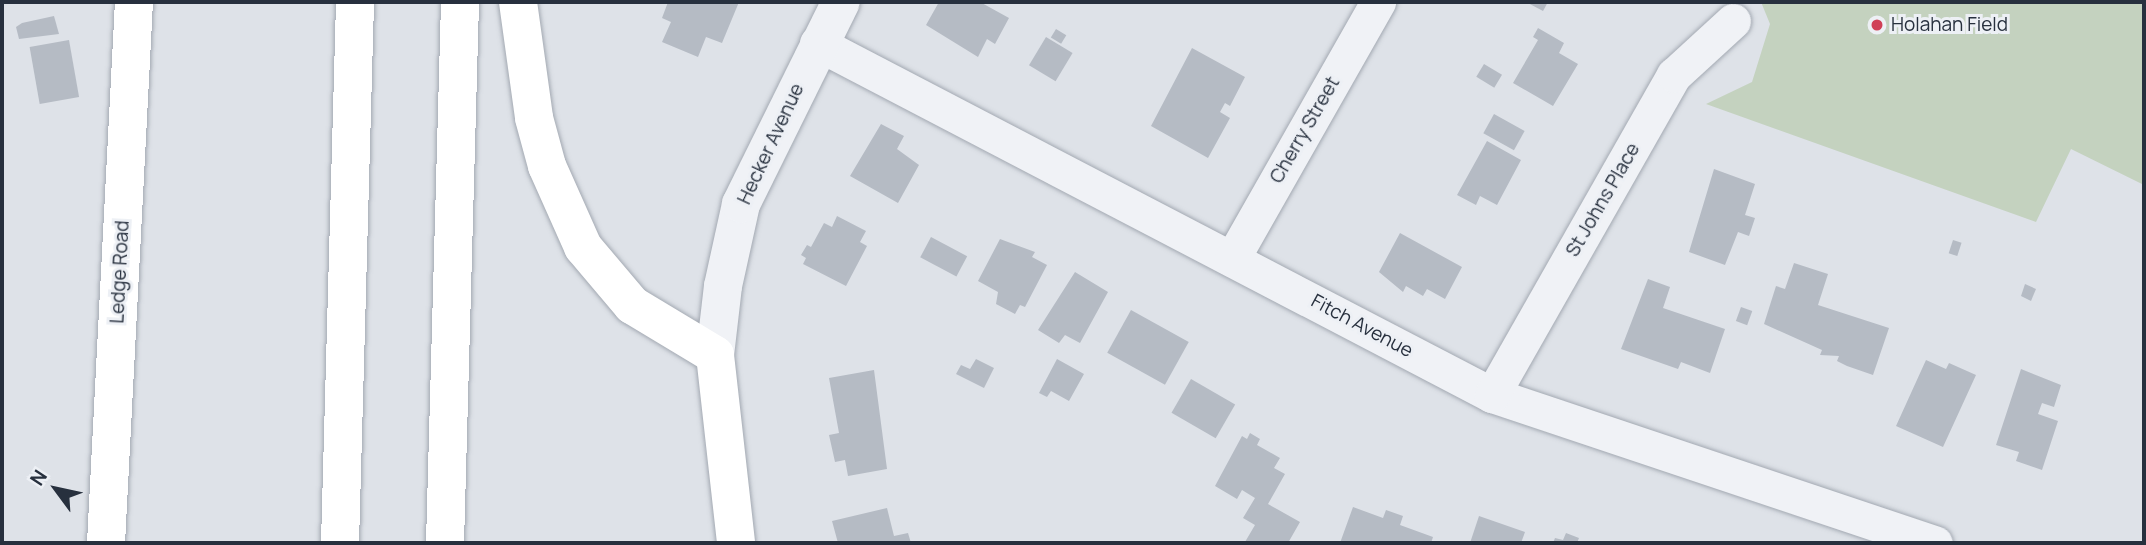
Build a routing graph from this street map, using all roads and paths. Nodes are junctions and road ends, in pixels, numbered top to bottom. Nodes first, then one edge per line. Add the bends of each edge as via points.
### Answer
1 (134, 2) edge
2 (355, 2) edge
3 (460, 2) edge
4 (519, 2) edge
5 (841, 2) edge
6 (1378, 2) edge
7 (1733, 21) dead end
8 (817, 43) junction
9 (1232, 259) junction
10 (715, 355) junction
11 (1492, 395) junction
12 (106, 543) edge
13 (340, 543) edge
14 (445, 543) edge
15 (736, 543) edge
16 (1935, 543) edge

1 - 12 main road, Ledge Road
2 - 13 main road
3 - 14 main road
4 - 10 main road via 534,118 547,166 583,247 632,305
5 - 8 street, Hecker Avenue
6 - 9 street, Cherry Street
7 - 11 street, St Johns Place via 1674,75
8 - 9 street, Fitch Avenue
8 - 10 street, Hecker Avenue via 741,204 723,286
9 - 11 street, Fitch Avenue
10 - 15 main road, Hecker Avenue
11 - 16 street, Fitch Avenue

